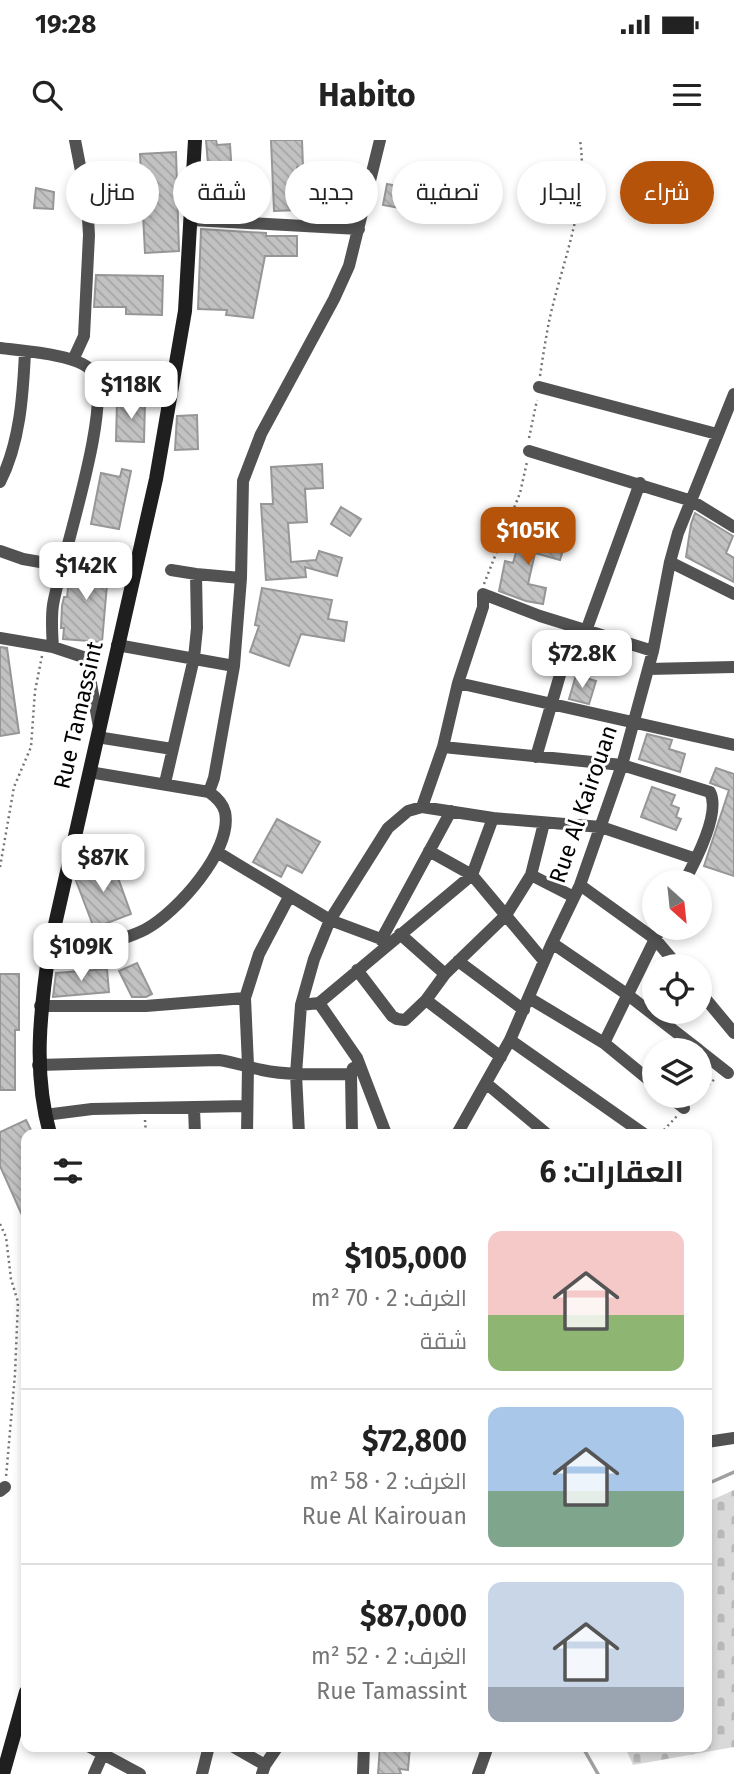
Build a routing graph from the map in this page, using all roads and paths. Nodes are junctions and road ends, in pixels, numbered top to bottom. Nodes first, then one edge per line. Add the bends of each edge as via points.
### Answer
1 (75, 140) edge
2 (195, 140) edge
3 (380, 140) edge
4 (580, 140) edge
5 (194, 161) edge
6 (192, 224) edge
7 (266, 224) edge
8 (359, 229) junction
9 (0, 348) edge
10 (25, 352) junction
11 (73, 360) junction
12 (539, 387) junction
13 (734, 394) edge
14 (717, 434) junction
15 (529, 452) junction
16 (0, 482) edge
17 (639, 483) junction
18 (692, 501) junction
19 (734, 527) edge
20 (0, 551) edge
21 (670, 562) junction
22 (63, 566) junction
23 (171, 570) dead end
24 (196, 574) junction
25 (241, 578) junction
26 (483, 594) junction
27 (734, 594) edge
28 (580, 629) junction
29 (0, 638) edge
30 (117, 645) junction
31 (48, 647) junction
32 (653, 651) junction
33 (194, 657) junction
34 (234, 666) junction
35 (734, 667) edge
36 (648, 669) junction
37 (458, 683) junction
38 (550, 705) junction
39 (634, 721) junction
40 (98, 732) junction
41 (734, 745) edge
42 (443, 747) junction
43 (173, 749) junction
44 (536, 758) junction
45 (622, 765) junction
46 (89, 772) junction
47 (165, 783) junction
48 (209, 792) junction
49 (422, 807) junction
50 (451, 811) junction
51 (494, 818) junction
52 (544, 823) junction
53 (601, 827) junction
54 (429, 851) junction
55 (217, 852) junction
56 (696, 859) junction
57 (0, 867) edge
58 (690, 870) edge
59 (472, 875) junction
60 (531, 875) junction
61 (577, 891) junction
62 (289, 897) junction
63 (506, 915) junction
64 (330, 920) junction
65 (642, 925) edge
66 (400, 934) junction
67 (655, 940) edge
68 (385, 941) junction
69 (552, 943) junction
70 (47, 960) junction
71 (458, 961) junction
72 (544, 961) junction
73 (357, 970) junction
74 (445, 974) junction
75 (628, 995) junction
76 (245, 998) junction
77 (426, 1000) junction
78 (319, 1003) junction
79 (526, 1004) junction
80 (301, 1005) junction
81 (40, 1006) junction
82 (712, 1006) edge
83 (734, 1033) edge
84 (684, 1038) edge
85 (510, 1040) junction
86 (604, 1043) junction
87 (501, 1057) junction
88 (357, 1058) junction
89 (712, 1060) edge
90 (38, 1065) junction
91 (248, 1065) junction
92 (296, 1073) junction
93 (728, 1073) dead end
94 (351, 1074) junction
95 (642, 1074) edge
96 (488, 1084) junction
97 (246, 1106) junction
98 (194, 1108) junction
99 (145, 1109) junction
100 (45, 1115) junction
101 (49, 1129) edge
102 (146, 1129) edge
103 (195, 1129) edge
104 (247, 1129) edge
105 (299, 1129) edge
106 (352, 1129) edge
107 (384, 1129) edge
108 (464, 1129) edge
109 (541, 1129) edge
110 (637, 1129) edge
111 (0, 1224) edge
112 (734, 1438) edge
113 (712, 1441) edge
114 (2, 1489) edge
115 (21, 1722) edge
116 (205, 1752) edge
117 (240, 1752) edge
118 (274, 1752) edge
119 (363, 1752) edge
120 (486, 1752) edge
121 (100, 1759) edge
122 (263, 1769) edge
123 (2, 1774) edge
124 (88, 1774) edge
125 (141, 1774) edge
126 (202, 1774) edge
127 (363, 1774) edge
128 (478, 1774) edge

1 - 11 street via 89,235 84,336
2 - 5 main road, Rue Tamassint
3 - 8 street
4 - 12 path via 581,180
6 - 30 main road, Rue Tamassint via 185,311 156,479
7 - 8 street
8 - 25 street via 334,299 253,452 243,481
9 - 10 street
10 - 11 street
10 - 16 street via 19,421
11 - 22 street via 94,373 97,416
12 - 14 street
12 - 15 path
13 - 14 street, Rue Al Kairouan
14 - 18 street, Rue Al Kairouan
15 - 17 street
15 - 26 path via 524,480
17 - 18 street
17 - 28 street
18 - 19 street
18 - 21 street, Rue Al Kairouan
20 - 22 street
21 - 27 street
21 - 32 street, Rue Al Kairouan
22 - 31 street
23 - 24 street
24 - 25 street
24 - 33 street
25 - 34 street
26 - 28 street
26 - 37 street via 483,607
28 - 32 street
28 - 38 street
29 - 31 street
30 - 33 street
30 - 40 main road, Rue Tamassint
31 - 40 street via 83,657
31 - 57 path via 35,691 31,747 14,788
32 - 36 street, Rue Al Kairouan
33 - 34 street
33 - 43 street
34 - 48 street
35 - 36 street
36 - 39 street, Rue Al Kairouan
37 - 38 street
37 - 42 street
38 - 39 street
38 - 44 street
39 - 41 street
39 - 45 street, Rue Al Kairouan
40 - 43 street
40 - 46 main road, Rue Tamassint
42 - 44 street
42 - 49 street
43 - 47 street
44 - 45 street
45 - 53 street, Rue Al Kairouan
45 - 56 street via 710,792 714,809
46 - 47 street
46 - 70 main road, Rue Tamassint
47 - 48 street
48 - 55 street via 223,805 226,815
49 - 50 street
49 - 64 street via 408,811 388,828
50 - 51 street
50 - 54 street
51 - 52 street
51 - 59 street
52 - 53 street
52 - 60 street
53 - 56 street
53 - 61 street, Rue Al Kairouan
54 - 59 street
54 - 68 street
55 - 62 street
55 - 70 street via 172,911 152,926
56 - 58 street
59 - 63 street
59 - 66 street
60 - 61 street
60 - 63 street
61 - 65 street
61 - 69 street, Rue Al Kairouan
62 - 64 street
62 - 76 street via 259,954
63 - 71 street
63 - 72 street
64 - 68 street
64 - 80 street
66 - 68 street
66 - 74 street
67 - 75 street
68 - 73 street
69 - 72 street, Rue Al Kairouan
69 - 75 street
70 - 81 main road, Rue Tamassint
71 - 74 street
71 - 79 street
72 - 79 street, Rue Al Kairouan
73 - 77 street via 397,1019 405,1020
73 - 78 street
74 - 77 street
75 - 84 street
75 - 86 street
76 - 81 street via 146,1006
76 - 91 street
77 - 87 street
78 - 80 street
78 - 88 street
79 - 85 street, Rue Al Kairouan
79 - 86 street
80 - 92 street
81 - 90 main road, Rue Tamassint
82 - 83 street
85 - 87 street, Rue Al Kairouan
85 - 110 street
86 - 95 street
87 - 96 street, Rue Al Kairouan
88 - 94 street
88 - 107 street
89 - 93 street
90 - 91 street via 219,1060
90 - 100 main road, Rue Tamassint
91 - 92 street
91 - 97 street
92 - 94 street
92 - 105 street
94 - 106 street
96 - 108 street, Rue Al Kairouan
96 - 109 street
97 - 98 street
97 - 104 street
98 - 99 street
98 - 103 street
99 - 100 street
99 - 102 path
100 - 101 main road, Rue Tamassint
111 - 114 path via 18,1302
112 - 113 street
115 - 123 main road
116 - 126 street
117 - 122 street
118 - 122 street
119 - 127 street
120 - 128 street
121 - 124 street
121 - 125 street

